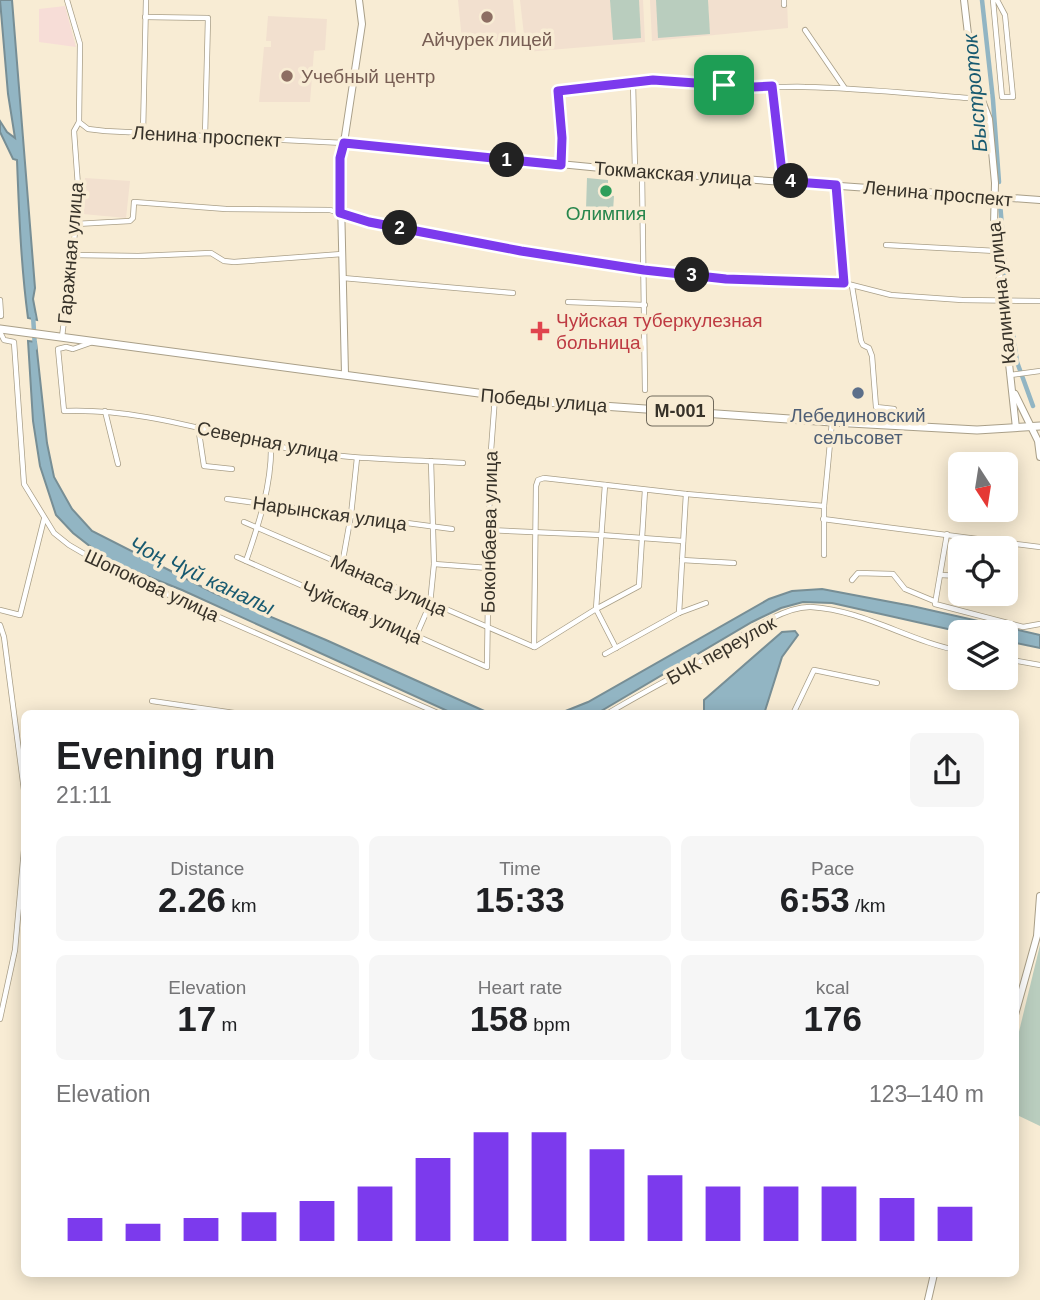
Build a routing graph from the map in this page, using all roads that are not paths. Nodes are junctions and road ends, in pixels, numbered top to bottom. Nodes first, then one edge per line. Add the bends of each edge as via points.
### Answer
1 (67, 0) edge
2 (146, 0) edge
3 (359, 0) edge
4 (964, 0) edge
5 (995, 0) edge
6 (145, 16) junction
7 (805, 30) dead end
8 (633, 82) junction
9 (772, 86) junction
10 (845, 88) junction
11 (981, 94) junction
12 (77, 124) junction
13 (142, 133) junction
14 (205, 136) junction
15 (344, 143) junction
16 (561, 165) junction
17 (638, 172) junction
18 (783, 181) junction
19 (836, 188) junction
20 (993, 197) junction
21 (1040, 200) edge
22 (340, 213) junction
23 (76, 224) junction
24 (886, 245) dead end
25 (996, 251) junction
26 (342, 254) junction
27 (73, 255) junction
28 (644, 270) junction
29 (342, 278) junction
30 (844, 283) junction
31 (851, 286) junction
32 (513, 293) dead end
33 (0, 300) edge
34 (1001, 300) junction
35 (1040, 301) edge
36 (568, 302) dead end
37 (645, 304) junction
38 (1, 316) edge
39 (0, 330) edge
40 (62, 338) junction
41 (94, 342) junction
42 (1040, 370) edge
43 (345, 374) junction
44 (1010, 375) junction
45 (1013, 389) junction
46 (645, 390) dead end
47 (495, 397) junction
48 (894, 409) dead end
49 (105, 411) junction
50 (832, 422) junction
51 (198, 426) junction
52 (1040, 426) edge
53 (1030, 427) junction
54 (1016, 428) junction
55 (271, 444) junction
56 (1040, 457) edge
57 (357, 458) junction
58 (431, 461) junction
59 (463, 463) dead end
60 (118, 464) dead end
61 (232, 469) dead end
62 (605, 485) junction
63 (645, 490) junction
64 (686, 494) junction
65 (227, 499) dead end
66 (263, 505) junction
67 (824, 506) junction
68 (351, 515) junction
69 (44, 518) junction
70 (823, 519) junction
71 (244, 522) dead end
72 (258, 528) junction
73 (433, 528) junction
74 (452, 529) dead end
75 (488, 530) junction
76 (534, 531) junction
77 (947, 534) junction
78 (601, 535) junction
79 (642, 538) junction
80 (683, 541) junction
81 (1040, 547) edge
82 (824, 555) dead end
83 (237, 557) dead end
84 (682, 560) junction
85 (246, 561) junction
86 (734, 563) dead end
87 (434, 564) junction
88 (342, 565) junction
89 (488, 568) junction
90 (941, 575) junction
91 (948, 575) edge
92 (852, 580) dead end
93 (934, 601) junction
94 (706, 603) dead end
95 (430, 604) junction
96 (598, 609) junction
97 (0, 610) edge
98 (679, 613) junction
99 (1040, 624) edge
100 (0, 625) edge
101 (488, 627) junction
102 (416, 636) junction
103 (534, 648) junction
104 (616, 648) junction
105 (948, 649) edge
106 (605, 654) dead end
107 (1018, 661) edge
108 (1040, 665) edge
109 (487, 667) joint
110 (877, 683) dead end
111 (152, 701) dead end
112 (214, 710) edge
113 (429, 710) edge
114 (614, 710) edge
115 (795, 710) edge
116 (21, 767) edge
117 (21, 883) edge
118 (1040, 896) edge
119 (1019, 1001) edge
120 (0, 1018) edge
121 (933, 1277) edge
122 (928, 1300) edge

1 - 12 street, Гаражная улица via 80,44
2 - 6 street
3 - 15 main road via 362,24
4 - 11 main road, Калинина улица via 973,77
5 - 5 street via 1005,15 1013,97 1002,97
6 - 13 street
6 - 14 street via 208,18
7 - 10 street
8 - 9 street
8 - 16 street via 558,91
8 - 17 street
9 - 10 street
9 - 18 street
10 - 11 street via 968,98
11 - 20 main road, Калинина улица via 989,119
12 - 13 street, Ленина проспект via 92,130
12 - 23 street, Гаражная улица
13 - 14 street, Ленина проспект
14 - 15 street, Ленина проспект
15 - 16 main road, Токмакская улица
15 - 22 main road
16 - 17 main road, Токмакская улица
17 - 18 main road, Токмакская улица
17 - 28 street
18 - 19 main road, Токмакская улица
19 - 20 main road, Ленина проспект
19 - 30 street
20 - 21 main road, Ленина проспект
20 - 25 main road, Калинина улица
22 - 23 street via 134,202 130,221
22 - 26 main road
22 - 28 street via 521,251
23 - 27 street, Гаражная улица
24 - 25 street
25 - 34 main road, Калинина улица
26 - 27 street via 234,262 211,253
26 - 29 main road
27 - 40 street, Гаражная улица
28 - 30 street via 726,279
28 - 37 street
29 - 32 street
29 - 43 main road
30 - 31 street
31 - 34 street via 891,295
31 - 48 street via 860,341 872,356 876,407
33 - 38 street
34 - 35 street
34 - 44 main road, Калинина улица
36 - 37 street
37 - 46 street
39 - 40 main road, Победы улица / М-001
39 - 69 street, Шопокова улица via 4,340 14,342 24,484
40 - 41 main road, Победы улица / М-001
41 - 43 main road, Победы улица / М-001
41 - 49 street, Северная улица via 58,349 64,411
42 - 44 street
43 - 47 main road, Победы улица / М-001
44 - 45 main road, Калинина улица
45 - 53 main road, Калинина улица
45 - 54 main road, Калинина улица
47 - 50 main road, Победы улица / М-001
47 - 75 street, Боконбаева улица
49 - 51 street, Северная улица
49 - 60 street
50 - 54 main road, Победы улица / М-001
50 - 67 street
51 - 55 street, Северная улица
51 - 61 street via 204,466
52 - 53 main road, Победы улица / М-001
53 - 54 main road, Победы улица / М-001
53 - 56 main road, Калинина улица
55 - 57 street, Северная улица
55 - 66 street
57 - 58 street, Северная улица
57 - 68 street
58 - 59 street, Северная улица
58 - 73 street
62 - 63 street
62 - 76 street via 538,480
62 - 78 street
63 - 64 street
63 - 79 street
64 - 67 street
64 - 80 street
65 - 66 street, Нарынская улица
66 - 68 street, Нарынская улица
66 - 72 street
67 - 70 street
68 - 73 street, Нарынская улица
68 - 88 street
69 - 97 street via 20,615
69 - 113 street, Шопокова улица via 69,545 112,569
70 - 77 street
70 - 82 street
71 - 72 street, Манаса улица
72 - 85 street
72 - 88 street, Манаса улица
73 - 74 street, Нарынская улица
73 - 87 street
75 - 76 street
75 - 89 street, Боконбаева улица
76 - 78 street
76 - 103 street
77 - 81 street
77 - 90 street
78 - 79 street
78 - 96 street
79 - 80 street
79 - 96 street via 639,586
80 - 84 street
83 - 85 street, Чуйская улица
84 - 86 street
84 - 98 street
85 - 102 street, Чуйская улица
87 - 89 street
87 - 95 street
88 - 95 street, Манаса улица
89 - 101 street, Боконбаева улица
90 - 91 street
90 - 93 street
92 - 93 street via 858,573 893,574 905,589
93 - 99 street via 1023,627
94 - 98 street
95 - 101 street, Манаса улица
95 - 102 street
96 - 103 street
96 - 104 street
98 - 104 street
100 - 116 street
101 - 103 street, Манаса улица
101 - 109 street, Боконбаева улица
102 - 109 street, Чуйская улица
104 - 106 street
105 - 114 street, БЧК переулок via 864,618 809,607 756,627
107 - 108 street
110 - 115 street via 814,670
111 - 112 street
117 - 120 street via 15,950
118 - 119 main road via 1037,936
121 - 122 main road

